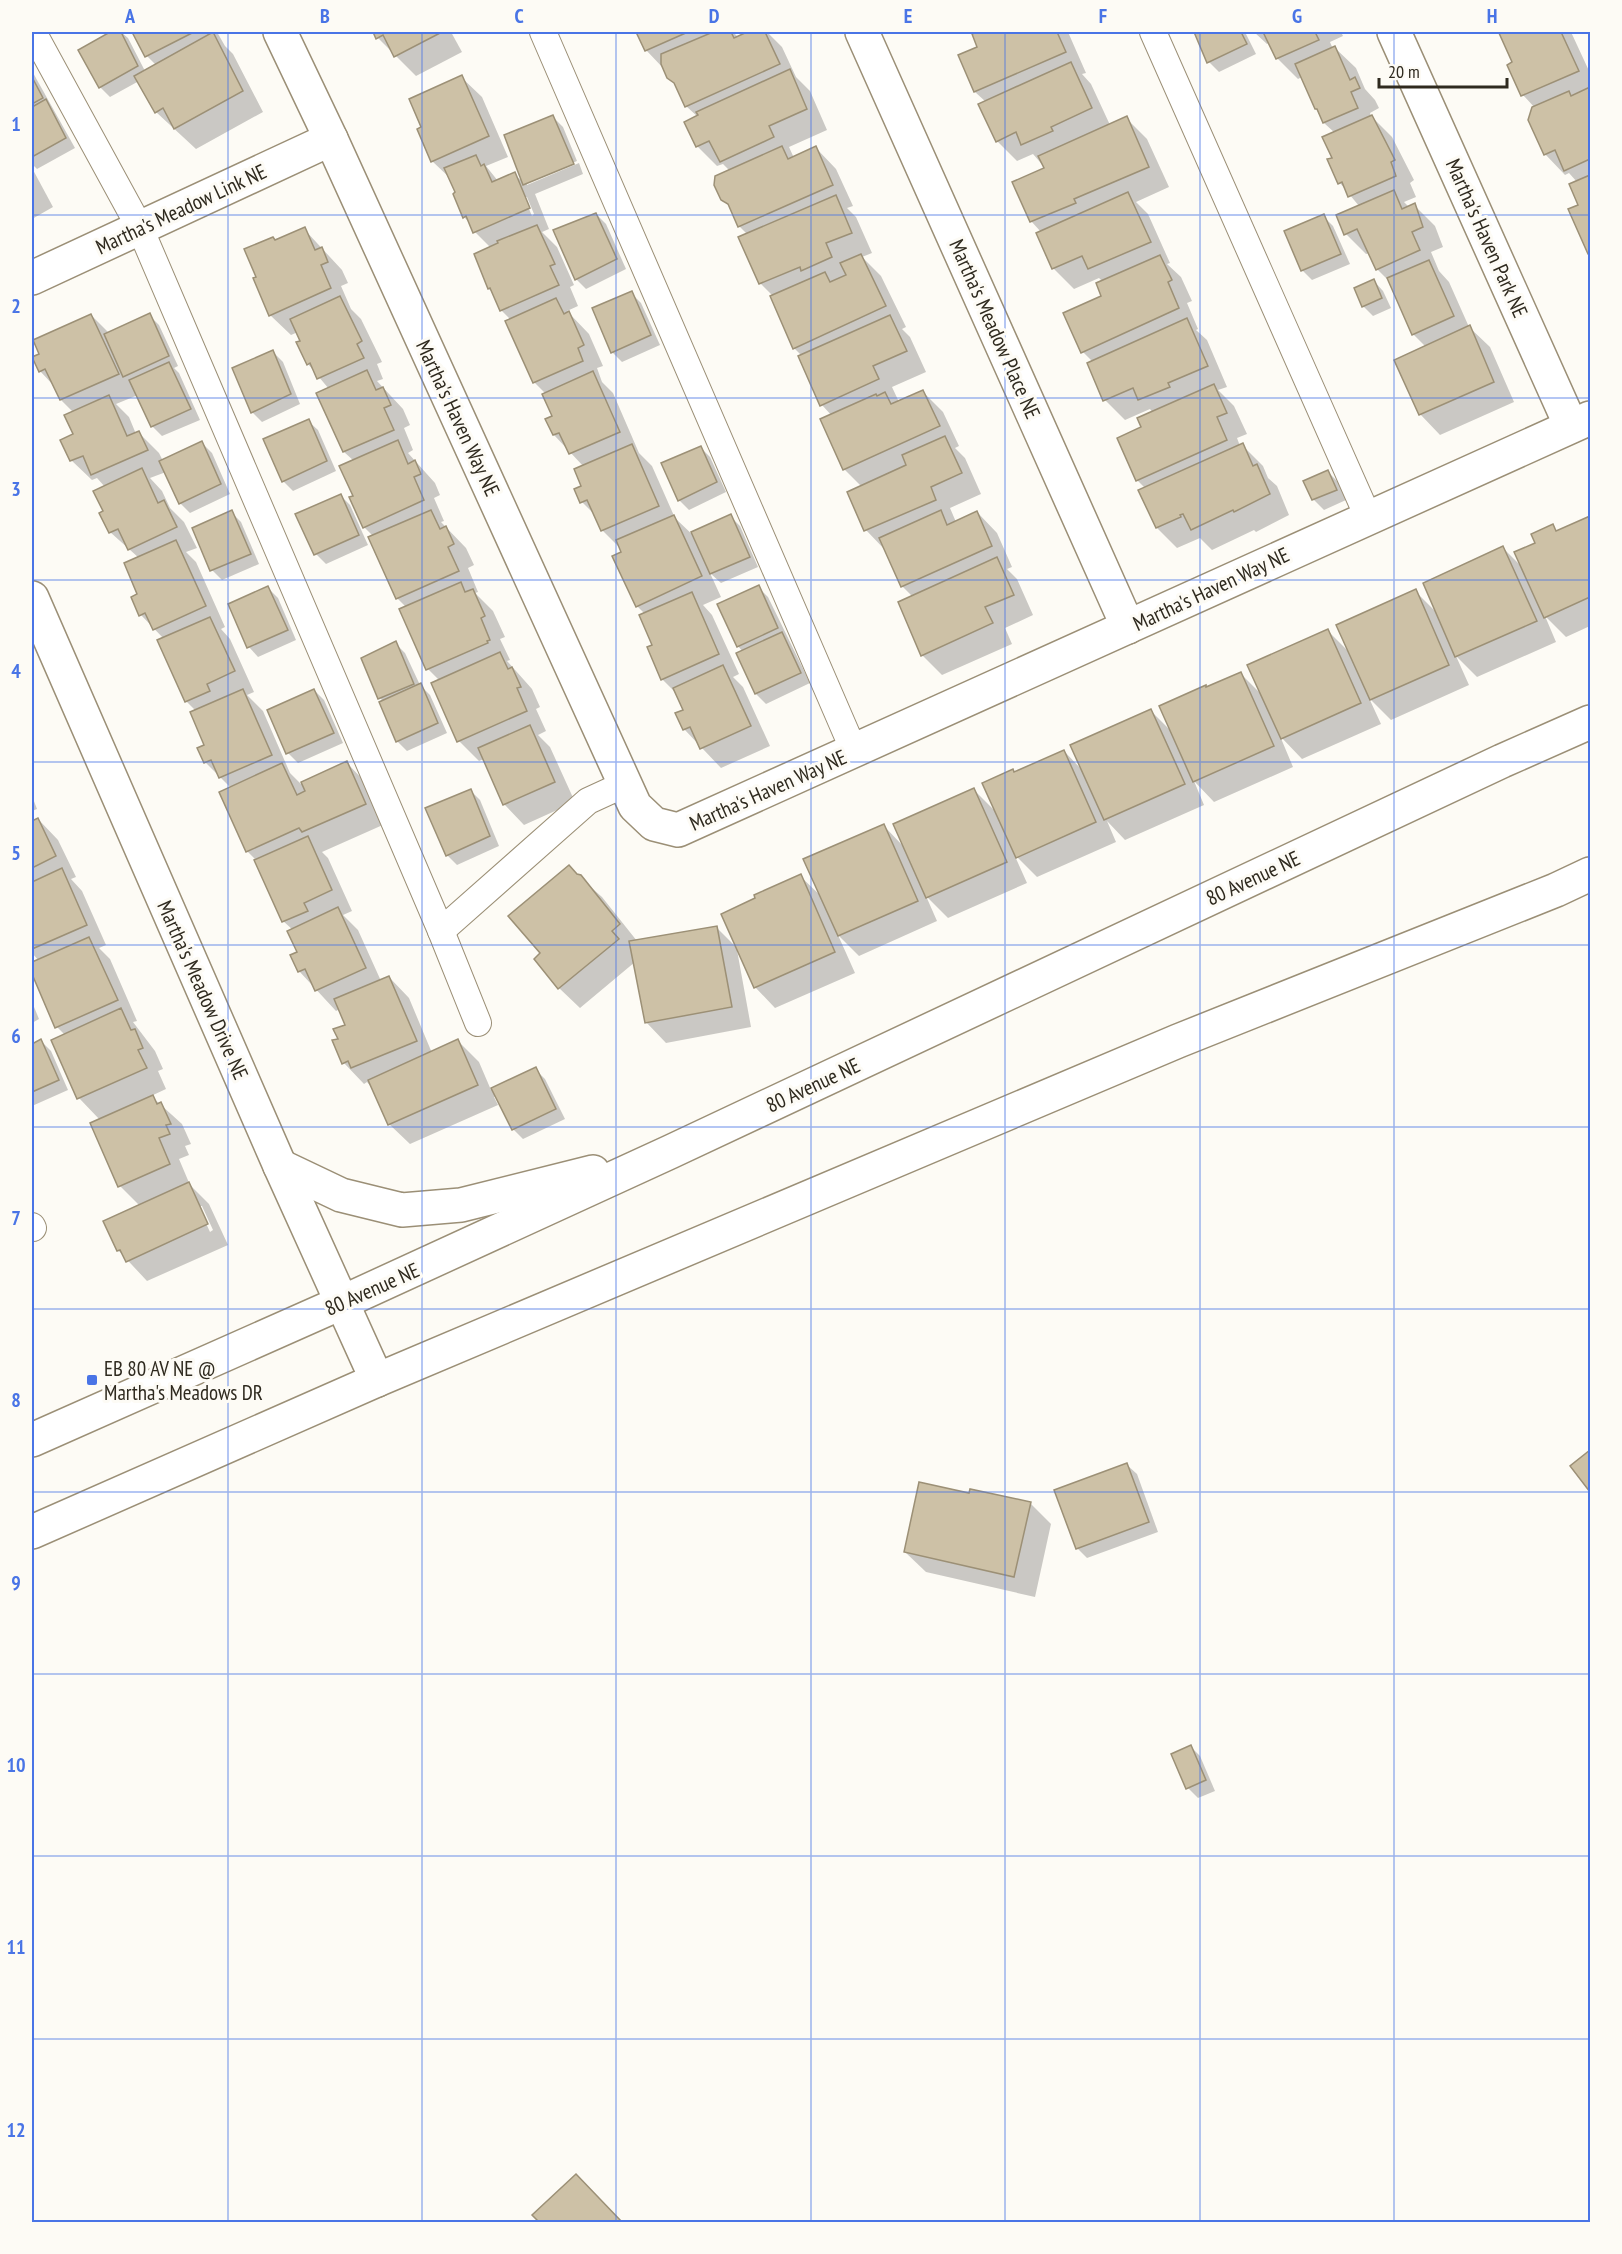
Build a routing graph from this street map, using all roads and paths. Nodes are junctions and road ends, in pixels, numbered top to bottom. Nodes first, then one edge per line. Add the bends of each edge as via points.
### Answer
1 (33, 32) edge
2 (280, 32) edge
3 (543, 32) edge
4 (862, 32) edge
5 (1153, 32) edge
6 (1394, 32) edge
7 (332, 139) junction
8 (140, 228) junction
9 (32, 278) edge
10 (1581, 422) edge
11 (1368, 517) junction
12 (32, 598) edge
13 (1128, 627) junction
14 (1590, 722) edge
15 (854, 751) junction
16 (625, 784) junction
17 (1590, 874) edge
18 (441, 931) junction
19 (477, 1023) dead end
20 (670, 1152) junction
21 (280, 1166) junction
22 (343, 1302) junction
23 (377, 1380) junction
24 (32, 1440) edge
25 (32, 1532) edge

1 - 8 lane
2 - 7 street, Martha's Haven Way NE
3 - 15 lane
4 - 13 street, Martha's Meadow Place NE
5 - 11 lane
6 - 10 street, Martha's Haven Park NE
7 - 8 street, Martha's Meadow Link NE
7 - 16 street, Martha's Haven Way NE
8 - 9 street, Martha's Meadow Link NE
8 - 18 lane
10 - 11 street, Martha's Haven Way NE
11 - 13 street, Martha's Haven Way NE
12 - 21 street, Martha's Meadow Drive NE
13 - 15 street, Martha's Haven Way NE
14 - 20 street, 80 Avenue NE
15 - 16 street, Martha's Haven Way NE via 678,830 654,824 635,806
16 - 18 lane via 588,801
17 - 23 street via 1178,1041
18 - 19 lane
20 - 21 street via 461,1204 402,1210 341,1195
20 - 22 street, 80 Avenue NE
21 - 22 street, Martha's Meadow Drive NE
22 - 23 street, Martha's Meadow Drive NE
22 - 24 street, 80 Avenue NE
23 - 25 street

